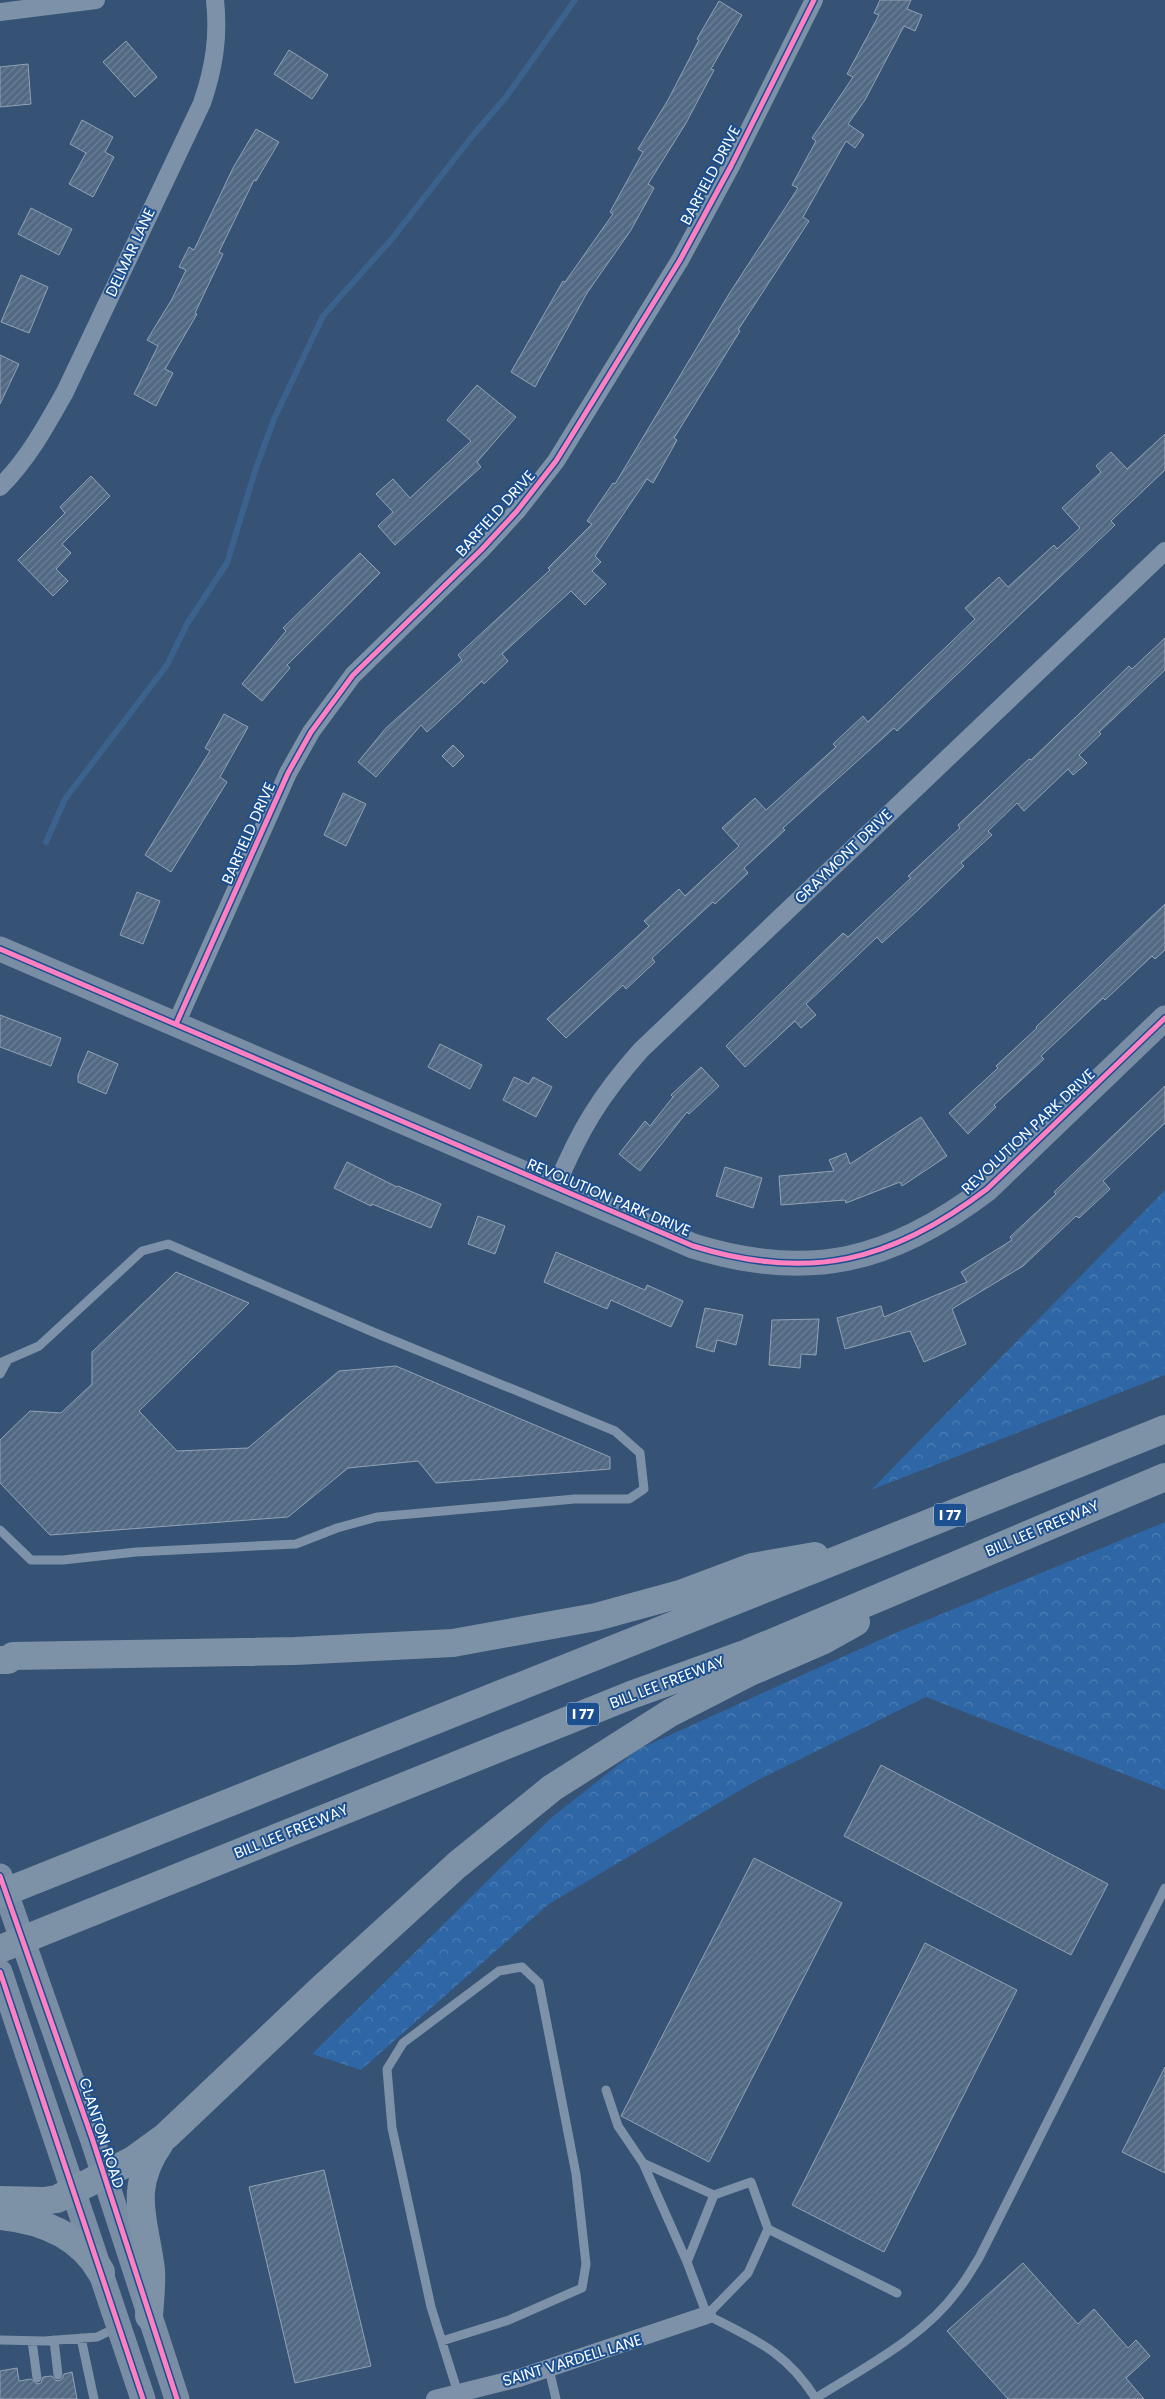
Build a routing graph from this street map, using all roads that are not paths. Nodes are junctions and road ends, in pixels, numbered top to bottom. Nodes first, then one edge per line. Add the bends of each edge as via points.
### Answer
1 (96, 0) edge
2 (215, 0) edge
3 (814, 0) edge
4 (0, 12) edge
5 (0, 487) edge
6 (1165, 551) edge
7 (0, 949) edge
8 (1165, 1018) edge
9 (176, 1024) junction
10 (556, 1187) junction
11 (2, 1361) edge
12 (0, 1374) edge
13 (1165, 1429) edge
14 (1165, 1477) edge
15 (0, 1530) edge
16 (866, 1548) junction
17 (989, 1549) junction
18 (4, 1654) edge
19 (0, 1876) edge
20 (1165, 1888) edge
21 (0, 1894) edge
22 (0, 1949) edge
23 (0, 1972) edge
24 (606, 2090) dead end
25 (166, 2136) junction
26 (643, 2163) junction
27 (104, 2176) junction
28 (74, 2192) junction
29 (714, 2195) junction
30 (0, 2200) edge
31 (0, 2216) edge
32 (768, 2228) junction
33 (687, 2262) junction
34 (100, 2272) junction
35 (897, 2293) dead end
36 (707, 2315) junction
37 (149, 2316) junction
38 (118, 2327) junction
39 (81, 2338) junction
40 (0, 2340) edge
41 (54, 2340) junction
42 (32, 2341) junction
43 (442, 2341) junction
44 (549, 2369) junction
45 (58, 2375) dead end
46 (37, 2378) dead end
47 (458, 2393) junction
48 (94, 2399) edge
49 (142, 2399) edge
50 (177, 2399) edge
51 (434, 2399) edge
52 (556, 2399) edge
53 (816, 2399) edge

1 - 4 street
2 - 5 street, DELMAR LANE via 218,24 216,51 202,103 65,392 39,439 16,472
3 - 9 street, BARFIELD DRIVE via 680,260 556,461 482,549 353,675 311,732 288,773
6 - 10 street, GRAYMONT DRIVE via 641,1050 612,1082 588,1117
7 - 9 street, REVOLUTION PARK DRIVE
8 - 10 street, REVOLUTION PARK DRIVE via 987,1189 923,1232 867,1254 828,1262 787,1264 727,1257 693,1246
9 - 10 street, REVOLUTION PARK DRIVE
11 - 12 lane
11 - 15 lane via 39,1346 142,1251 168,1244 614,1431 640,1453 644,1489 629,1499 576,1499 377,1517 296,1544 136,1552 63,1560 31,1560
13 - 16 highway, I 77
14 - 17 highway, BILL LEE FREEWAY / I 77
16 - 18 highway via 752,1567 680,1594 596,1617 453,1643 295,1651
16 - 21 highway, I 77
17 - 22 highway, BILL LEE FREEWAY / I 77 via 745,1654 613,1702
17 - 25 highway via 822,1641 748,1673 670,1713 552,1788 457,1865
19 - 27 street, CLANTON ROAD
20 - 53 lane via 979,2258 958,2291 906,2341
23 - 28 street
24 - 26 lane via 618,2126
25 - 27 highway
25 - 37 highway via 150,2158 140,2193 141,2220 151,2271
26 - 29 lane
26 - 33 lane
27 - 28 highway
27 - 37 street, CLANTON ROAD
28 - 30 highway via 52,2200
28 - 34 street
29 - 32 lane via 751,2182
29 - 33 lane
31 - 34 highway via 32,2222 64,2234 86,2250
32 - 35 lane
32 - 36 lane via 748,2273
33 - 36 lane
34 - 38 street
36 - 44 street, SAINT VARDELL LANE
36 - 53 lane via 777,2353 798,2372
37 - 50 street, CLANTON ROAD
38 - 39 lane via 97,2336
38 - 49 street
39 - 41 lane
39 - 48 lane
40 - 42 lane
41 - 42 lane
41 - 45 lane
42 - 46 lane
43 - 43 lane via 431,2307 392,2128 386,2069 403,2043 499,1971 522,1967 539,1983 574,2164 586,2264 582,2288 510,2320
43 - 47 lane
44 - 47 street, SAINT VARDELL LANE
44 - 52 lane
47 - 51 street, SAINT VARDELL LANE

